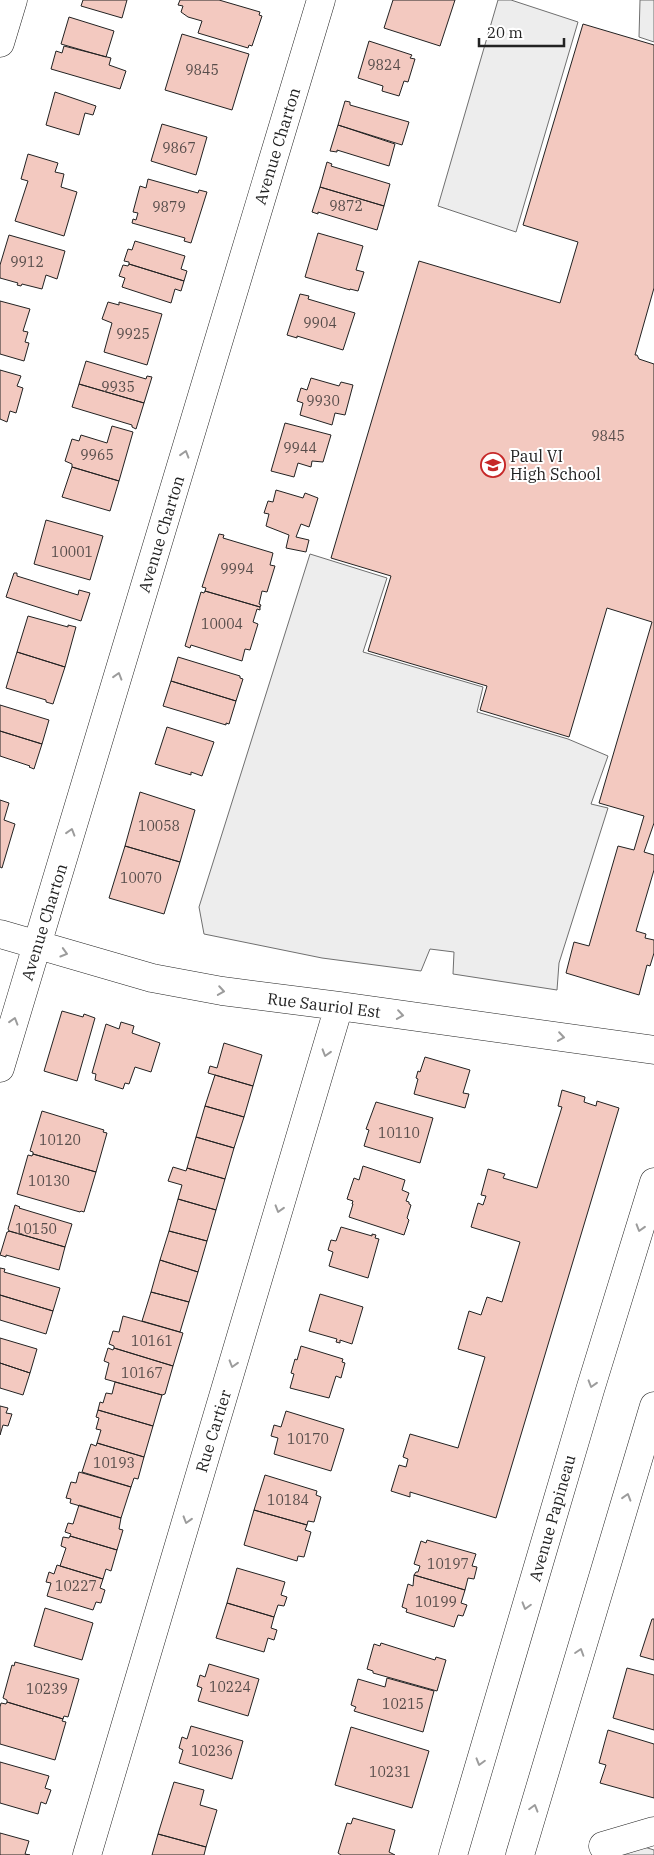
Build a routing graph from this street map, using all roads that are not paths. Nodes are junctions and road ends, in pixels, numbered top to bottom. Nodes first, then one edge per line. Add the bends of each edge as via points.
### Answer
1 (13, 0) edge
2 (321, 0) edge
3 (0, 43) edge
4 (0, 934) edge
5 (37, 945) junction
6 (339, 1006) junction
7 (654, 1050) edge
8 (0, 1068) edge
9 (654, 1182) edge
10 (654, 1406) edge
11 (654, 1830) edge
12 (603, 1846) dead end
13 (87, 1855) edge
14 (453, 1855) edge
15 (520, 1855) edge

1 - 3 street
5 -> 2 street, Avenue Charton
4 - 5 street, Rue Sauriol Est
5 -> 6 street, Rue Sauriol Est via 152,978 222,992
8 -> 5 street, Avenue Charton
6 -> 7 street, Rue Sauriol Est
6 -> 13 street, Rue Cartier
9 -> 14 street, Avenue Papineau
15 -> 10 street
11 - 12 street

